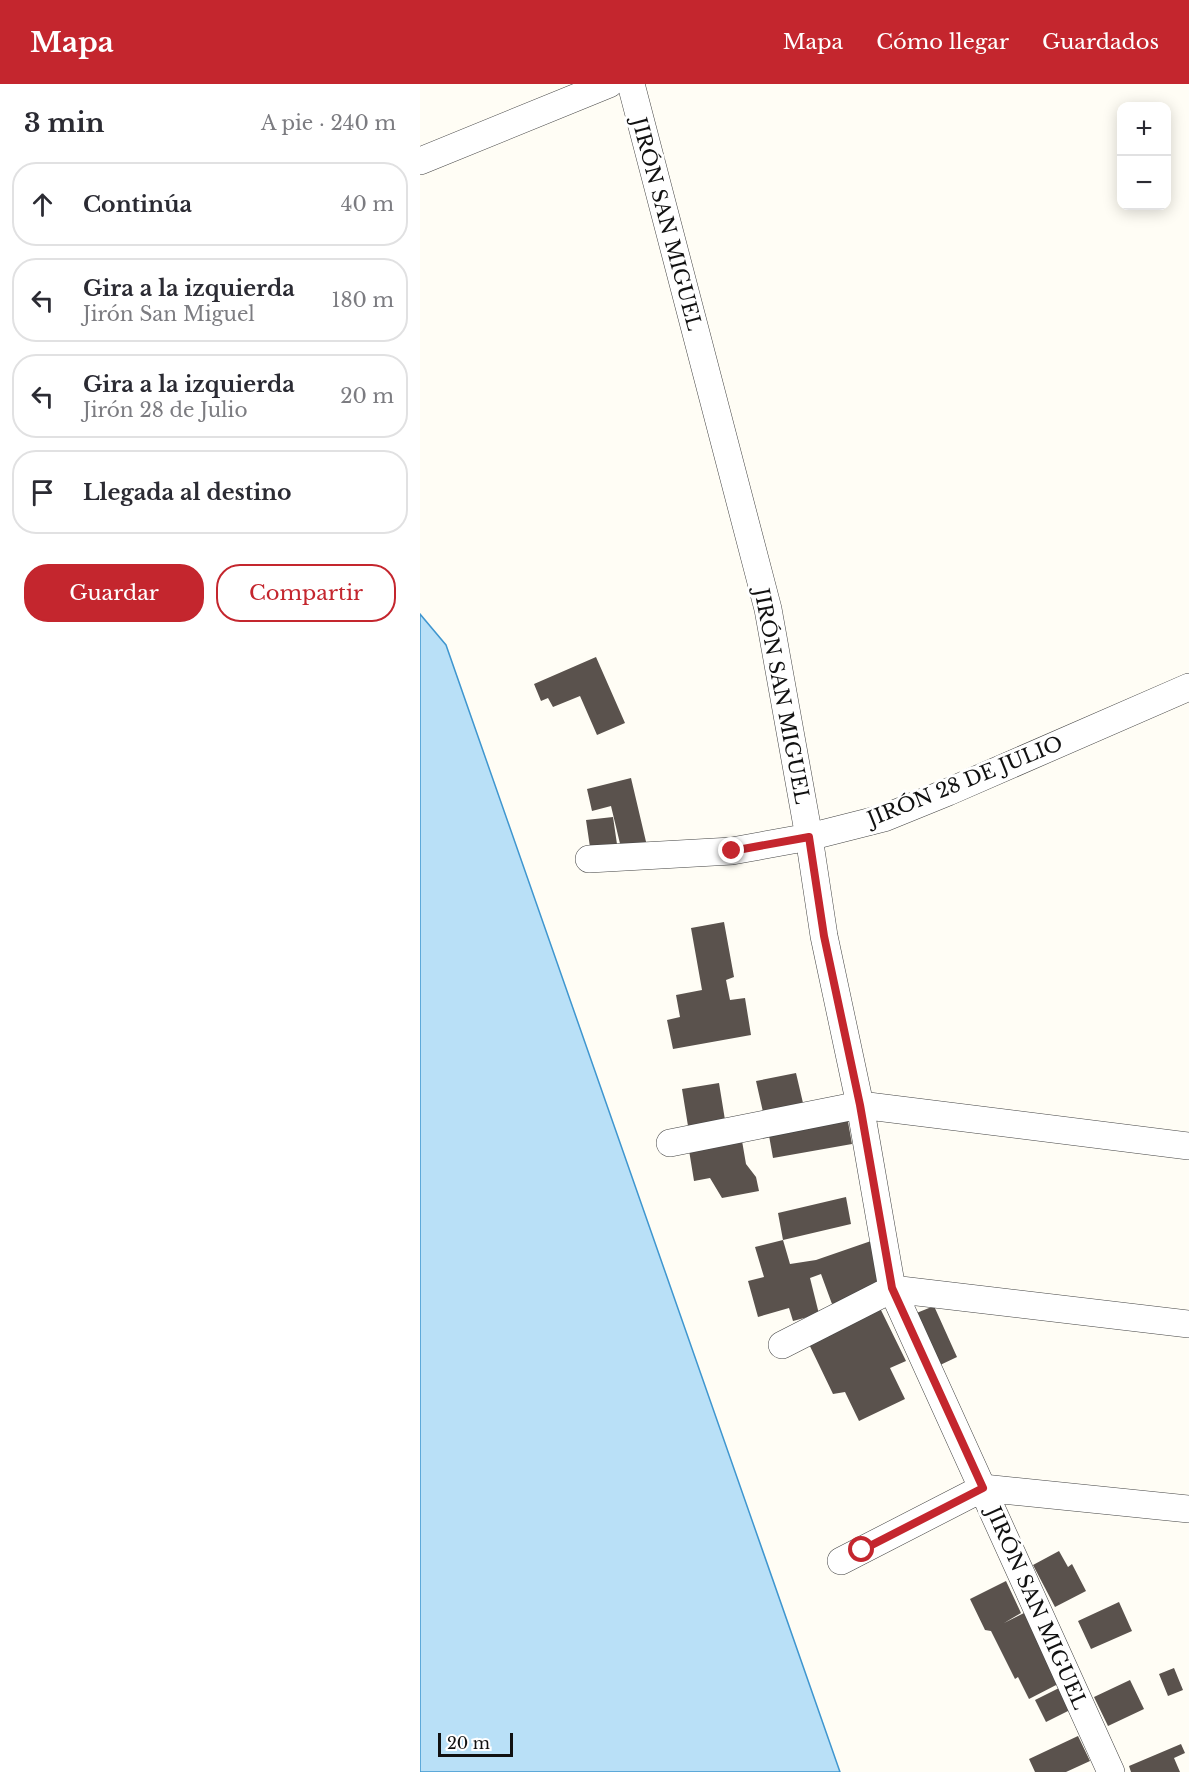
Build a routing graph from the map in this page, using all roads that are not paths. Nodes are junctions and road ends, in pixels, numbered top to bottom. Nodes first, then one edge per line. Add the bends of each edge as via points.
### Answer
1 (609, 84) edge
2 (631, 84) edge
3 (420, 161) edge
4 (1189, 687) edge
5 (809, 837) junction
6 (589, 859) dead end
7 (860, 1105) junction
8 (669, 1143) dead end
9 (1189, 1146) edge
10 (892, 1288) junction
11 (1189, 1324) edge
12 (782, 1345) dead end
13 (983, 1488) junction
14 (1189, 1509) edge
15 (841, 1560) dead end
16 (1112, 1772) edge

1 - 3 street
2 - 5 street, JIRÓN SAN MIGUEL via 768,609
4 - 5 street, JIRÓN 28 DE JULIO via 884,818
5 - 6 street, JIRÓN 28 DE JULIO via 732,851
5 - 7 street, JIRÓN SAN MIGUEL via 824,936
7 - 8 street
7 - 9 street
7 - 10 street, JIRÓN SAN MIGUEL
10 - 11 street
10 - 12 street
10 - 13 street, JIRÓN SAN MIGUEL
13 - 14 street
13 - 15 street
13 - 16 street, JIRÓN SAN MIGUEL

